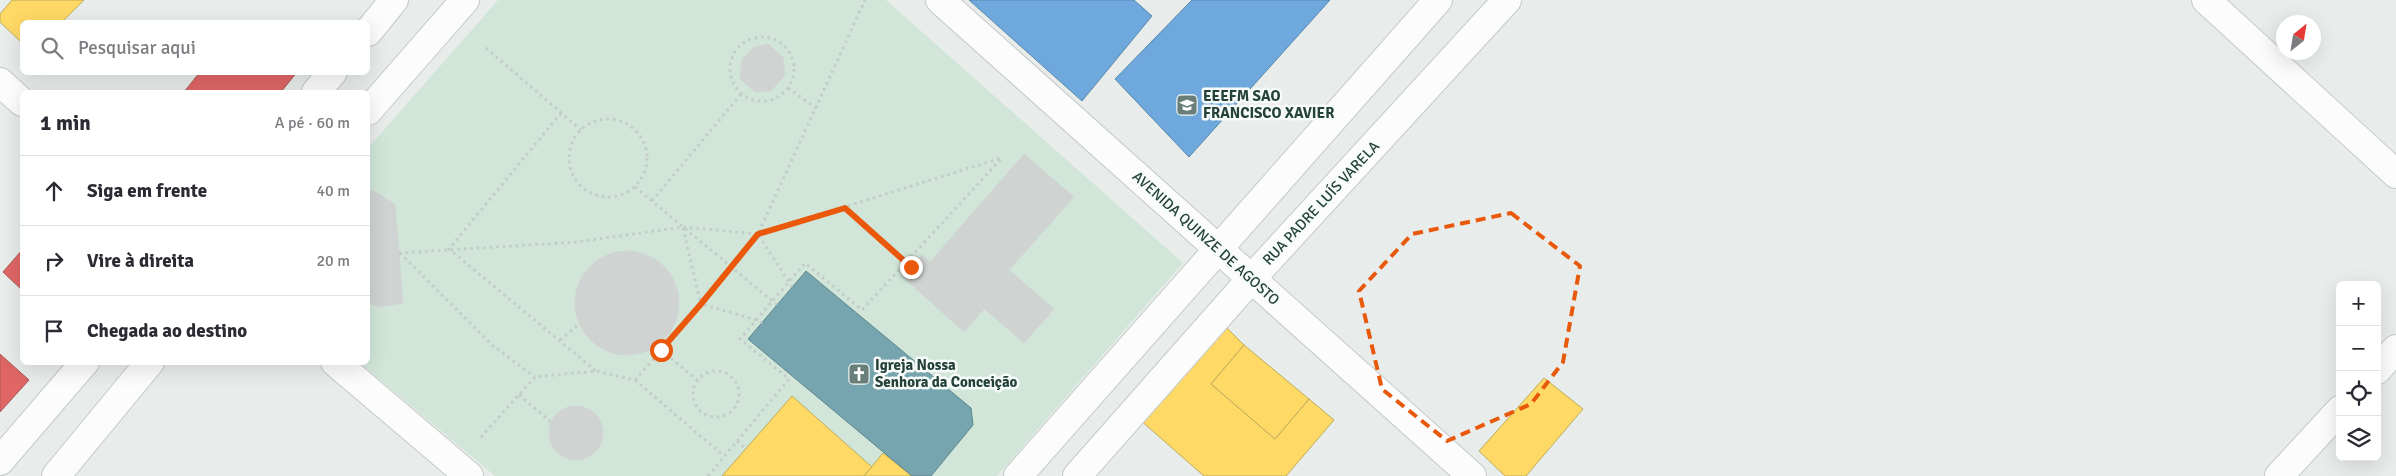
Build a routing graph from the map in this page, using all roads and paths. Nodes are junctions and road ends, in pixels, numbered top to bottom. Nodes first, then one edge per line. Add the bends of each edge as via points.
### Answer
1 (394, 0) edge
2 (465, 0) edge
3 (865, 0) edge
4 (940, 0) edge
5 (1438, 0) edge
6 (1507, 0) edge
7 (2206, 0) edge
8 (370, 30) edge
9 (486, 48) dead end
10 (330, 75) edge
11 (0, 82) edge
12 (788, 88) junction
13 (318, 90) edge
14 (742, 93) junction
15 (20, 100) edge
16 (816, 108) junction
17 (370, 109) edge
18 (560, 113) junction
19 (581, 130) junction
20 (2396, 174) edge
21 (636, 187) junction
22 (652, 201) junction
23 (845, 208) junction
24 (683, 227) junction
25 (758, 234) junction
26 (1218, 249) junction
27 (449, 250) junction
28 (905, 263) junction
29 (911, 267) dead end
30 (732, 268) junction
31 (1251, 279) junction
32 (788, 283) junction
33 (792, 287) dead end
34 (772, 301) junction
35 (701, 304) junction
36 (777, 305) dead end
37 (757, 320) junction
38 (762, 323) dead end
39 (579, 324) dead end
40 (560, 340) junction
41 (2396, 349) edge
42 (661, 350) junction
43 (82, 365) edge
44 (148, 365) edge
45 (339, 365) edge
46 (2381, 366) edge
47 (596, 371) junction
48 (535, 377) junction
49 (635, 380) junction
50 (697, 380) junction
51 (519, 395) junction
52 (2336, 414) edge
53 (551, 422) dead end
54 (481, 438) dead end
55 (737, 441) junction
56 (746, 449) dead end
57 (724, 456) junction
58 (0, 461) edge
59 (56, 476) edge
60 (469, 476) edge
61 (708, 476) edge
62 (1018, 476) edge
63 (1078, 476) edge
64 (1472, 476) edge
65 (2279, 476) edge

1 - 8 street
2 - 17 street
3 - 16 path
4 - 26 street, AVENIDA QUINZE DE AGOSTO
5 - 26 street
6 - 31 street, RUA PADRE LUÍS VARELA
7 - 20 street
9 - 18 path
10 - 13 street
11 - 15 street
12 - 14 path via 780,95 760,101
12 - 14 path via 794,67 791,56 776,41 756,38 738,48 730,66 735,86
12 - 16 path
14 - 22 path
16 - 25 path
18 - 19 path
18 - 27 path
19 - 21 path via 572,143 569,156 576,180 598,196 624,194
19 - 21 path via 599,120 612,119 635,128 643,138 648,163
21 - 22 path
22 - 24 path
23 - 25 path
23 - 28 path
23 - 28 path via 1001,158
24 - 25 path
24 - 27 path via 577,242
24 - 30 path
24 - 35 path
25 - 30 path
25 - 32 path
26 - 31 street, AVENIDA QUINZE DE AGOSTO
26 - 62 street
27 - 40 path
27 - 48 path via 400,253 492,345
28 - 29 path
28 - 32 path via 862,310 805,263
30 - 34 path
30 - 35 path
31 - 63 street, RUA PADRE LUÍS VARELA
31 - 64 street, AVENIDA QUINZE DE AGOSTO
32 - 33 path
32 - 34 path
34 - 36 path
34 - 37 path
35 - 37 path
35 - 42 path
37 - 38 path
37 - 55 path via 740,339 789,379
39 - 40 path
40 - 47 path
41 - 46 street
42 - 49 path
42 - 50 path
43 - 58 street
44 - 59 street
45 - 60 street
47 - 48 path
47 - 49 path
48 - 51 path
49 - 57 path
50 - 50 path via 692,394 703,413 725,416 736,406 740,390 732,376 717,370 702,374
51 - 53 path
51 - 54 path
52 - 65 street
55 - 56 path
55 - 57 path
57 - 61 path

